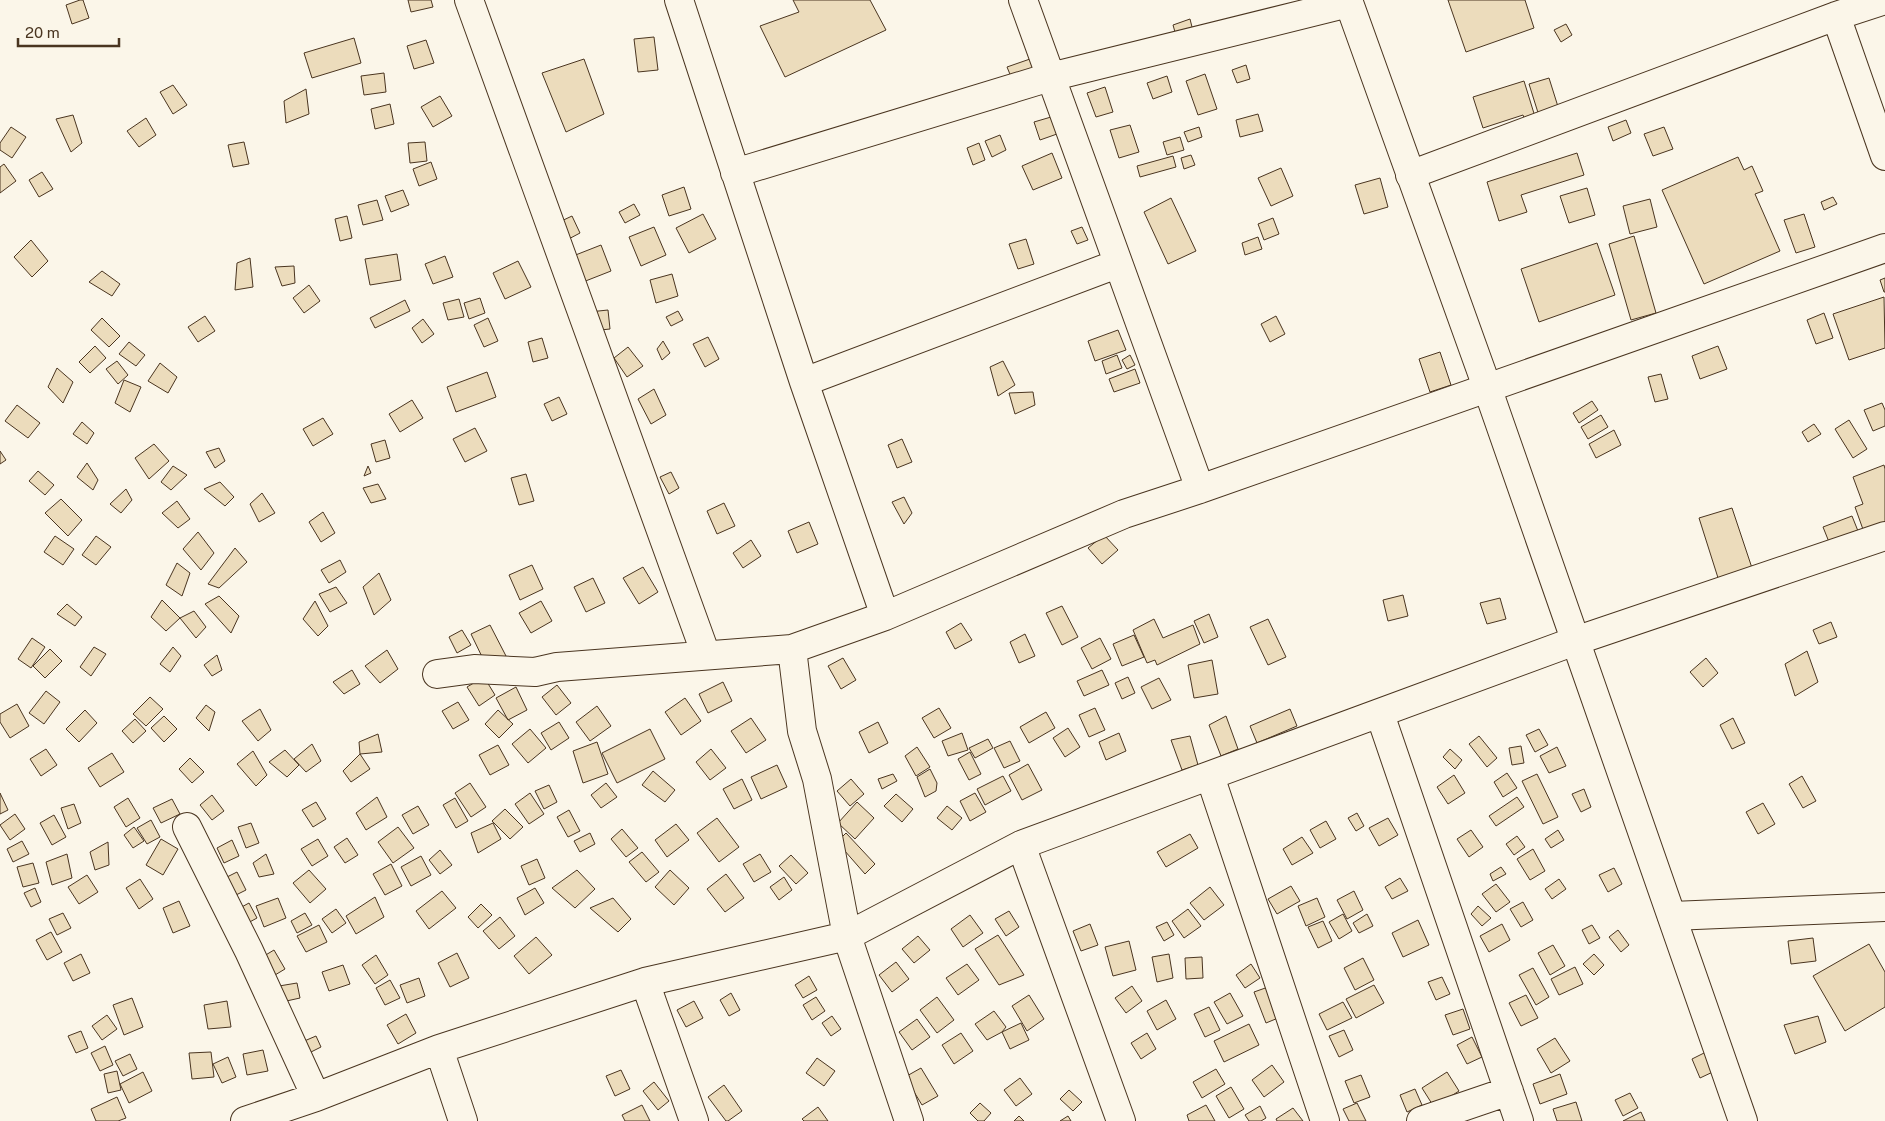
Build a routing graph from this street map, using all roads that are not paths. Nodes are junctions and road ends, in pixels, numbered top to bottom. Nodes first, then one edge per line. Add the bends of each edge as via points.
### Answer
1 (469, 0) edge
2 (679, 0) edge
3 (1023, 0) edge
4 (1885, 0) edge
5 (1348, 2) edge
6 (1836, 16) junction
7 (1050, 77) junction
8 (1885, 156) edge
9 (735, 173) junction
10 (1410, 175) junction
11 (1885, 248) edge
12 (1118, 264) junction
13 (804, 382) junction
14 (1487, 387) junction
15 (1200, 489) junction
16 (1885, 536) edge
17 (885, 616) junction
18 (1575, 641) junction
19 (792, 649) junction
20 (706, 655) junction
21 (437, 674) dead end
22 (1380, 714) junction
23 (1210, 776) junction
24 (187, 827) dead end
25 (1021, 845) junction
26 (1885, 907) edge
27 (1672, 916) junction
28 (847, 936) junction
29 (645, 982) junction
30 (439, 1049) junction
31 (1509, 1091) junction
32 (316, 1097) junction
33 (255, 1119) edge
34 (463, 1121) edge
35 (694, 1121) edge
36 (909, 1121) edge
37 (1121, 1121) edge
38 (1325, 1121) edge
39 (1421, 1121) edge
40 (1519, 1121) edge
41 (1742, 1121) edge

1 - 20 street
2 - 9 street
3 - 7 street
4 - 6 street
5 - 7 street
5 - 10 street
6 - 8 street
6 - 10 street
7 - 9 street
7 - 12 street
9 - 13 street
10 - 14 street
11 - 14 street
12 - 13 street
12 - 15 street
13 - 17 street
14 - 15 street
14 - 18 street
15 - 17 street via 1124,514
16 - 18 street
17 - 19 street
18 - 22 street
18 - 27 street
19 - 20 street
19 - 28 street via 802,731 817,778
20 - 21 street via 557,667 535,672 474,669
22 - 23 street
22 - 31 street
23 - 25 street
23 - 38 street
24 - 32 street
25 - 28 street
25 - 37 street
26 - 27 street
27 - 41 street
28 - 29 street
28 - 36 street
29 - 30 street
29 - 35 street
30 - 32 street
30 - 34 street
31 - 39 street
31 - 40 street
32 - 33 street

